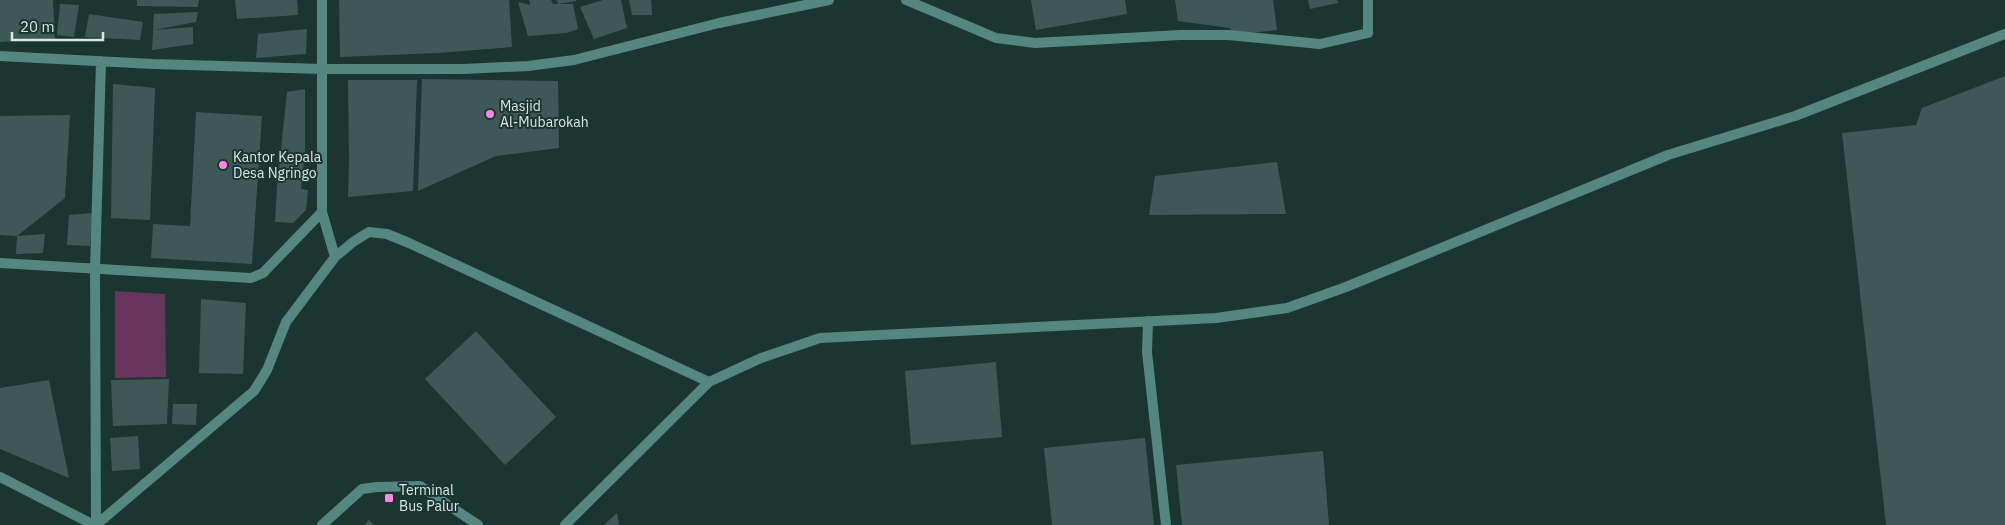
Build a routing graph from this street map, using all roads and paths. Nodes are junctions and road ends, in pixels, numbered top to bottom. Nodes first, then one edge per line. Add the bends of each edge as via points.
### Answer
1 (322, 0) edge
2 (829, 0) edge
3 (906, 0) edge
4 (1368, 0) edge
5 (2005, 34) edge
6 (0, 56) edge
7 (101, 61) junction
8 (323, 69) junction
9 (322, 212) junction
10 (335, 257) junction
11 (0, 263) edge
12 (95, 269) junction
13 (1148, 321) junction
14 (709, 382) junction
15 (0, 477) edge
16 (95, 525) edge
17 (322, 525) edge
18 (478, 525) edge
19 (565, 525) edge
20 (1166, 525) edge

1 - 8 street
2 - 8 street via 719,23 574,60 463,69
3 - 4 street via 996,38 1020,42 1228,35 1320,44 1368,33
5 - 13 street via 1795,116 1668,155 1287,308 1216,318
6 - 7 street
7 - 8 street
7 - 12 street
8 - 9 street
9 - 10 street
9 - 12 street via 264,273 252,278
10 - 14 street via 369,232 387,234
10 - 16 street via 286,322 267,370 254,391
11 - 12 street
12 - 16 street
13 - 14 street via 820,338 761,358
13 - 20 street via 1147,352
14 - 19 street
15 - 16 street
17 - 18 street via 362,489 420,486

